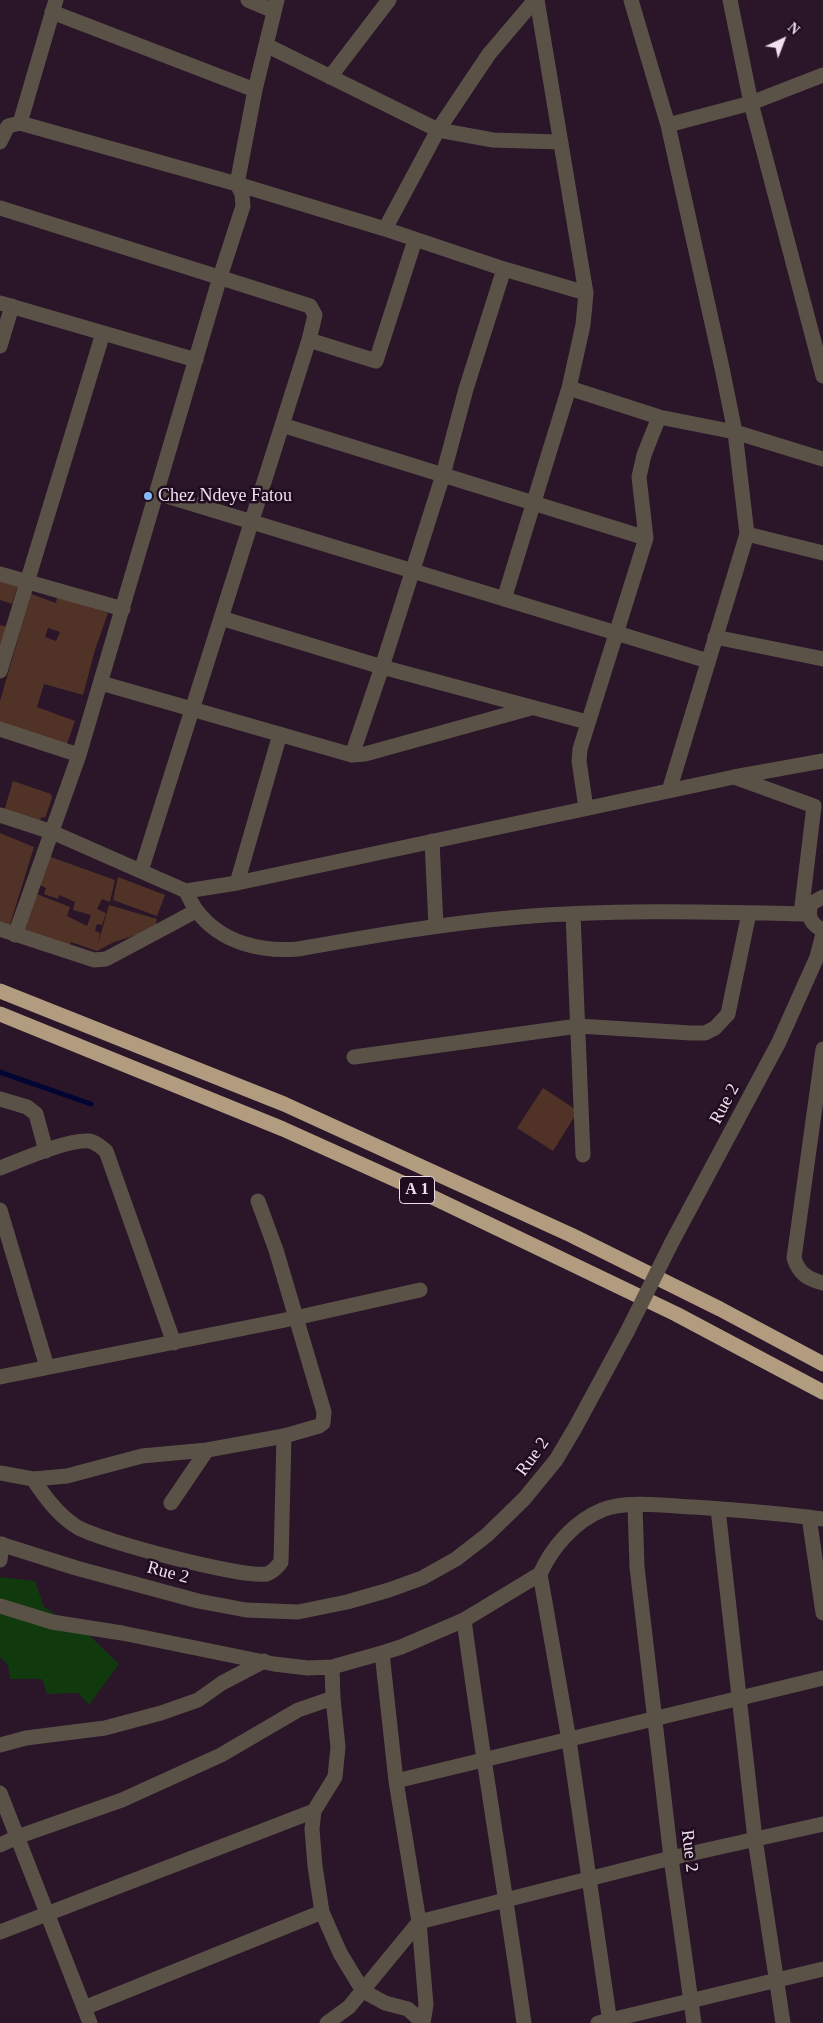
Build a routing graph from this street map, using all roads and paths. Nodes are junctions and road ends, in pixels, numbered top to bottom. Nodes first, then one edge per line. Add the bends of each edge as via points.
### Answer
1 (248, 0) edge
2 (389, 0) edge
3 (536, 0) edge
4 (631, 0) edge
5 (730, 0) edge
6 (275, 5) edge
7 (54, 6) edge
8 (266, 45) junction
9 (823, 75) edge
10 (330, 77) junction
11 (254, 90) junction
12 (751, 103) junction
13 (20, 123) junction
14 (668, 125) junction
15 (438, 130) junction
16 (0, 142) edge
17 (560, 142) junction
18 (237, 184) junction
19 (0, 208) edge
20 (385, 229) junction
21 (415, 240) junction
22 (504, 269) junction
23 (220, 277) junction
24 (586, 293) junction
25 (6, 304) edge
26 (103, 333) junction
27 (309, 340) junction
28 (0, 346) edge
29 (196, 360) junction
30 (823, 376) edge
31 (569, 388) junction
32 (659, 416) junction
33 (282, 425) junction
34 (735, 432) junction
35 (823, 459) edge
36 (443, 476) junction
37 (157, 493) junction
38 (534, 503) junction
39 (252, 522) junction
40 (748, 534) junction
41 (646, 538) junction
42 (823, 553) edge
43 (413, 571) junction
44 (0, 574) edge
45 (28, 583) junction
46 (504, 599) junction
47 (123, 609) junction
48 (221, 618) junction
49 (615, 633) junction
50 (715, 637) junction
51 (823, 659) edge
52 (708, 661) junction
53 (382, 667) junction
54 (0, 671) edge
55 (101, 683) junction
56 (531, 708) junction
57 (192, 709) junction
58 (587, 722) junction
59 (0, 729) edge
60 (280, 734) junction
61 (79, 755) junction
62 (352, 755) junction
63 (823, 761) edge
64 (734, 777) junction
65 (670, 791) junction
66 (818, 806) edge
67 (586, 808) junction
68 (0, 815) edge
69 (52, 832) junction
70 (432, 841) junction
71 (141, 871) junction
72 (237, 883) junction
73 (186, 891) junction
74 (823, 897) edge
75 (196, 911) junction
76 (749, 913) junction
77 (573, 914) junction
78 (805, 914) junction
79 (436, 926) junction
80 (0, 929) edge
81 (823, 932) edge
82 (15, 935) junction
83 (0, 991) edge
84 (0, 1014) edge
85 (578, 1026) junction
86 (823, 1049) edge
87 (354, 1057) dead end
88 (0, 1099) edge
89 (46, 1151) junction
90 (583, 1155) dead end
91 (0, 1168) edge
92 (258, 1201) dead end
93 (0, 1210) edge
94 (823, 1283) edge
95 (420, 1290) dead end
96 (296, 1318) junction
97 (174, 1343) junction
98 (823, 1364) edge
99 (47, 1367) junction
100 (0, 1377) edge
101 (823, 1392) edge
102 (284, 1436) junction
103 (207, 1450) junction
104 (0, 1473) edge
105 (33, 1479) junction
106 (171, 1503) dead end
107 (636, 1504) junction
108 (718, 1509) junction
109 (816, 1518) edge
110 (1, 1544) edge
111 (0, 1560) edge
112 (540, 1574) junction
113 (0, 1606) edge
114 (823, 1613) edge
115 (464, 1620) junction
116 (382, 1653) junction
117 (264, 1661) junction
118 (332, 1667) junction
119 (823, 1678) edge
120 (332, 1698) junction
121 (739, 1699) junction
122 (656, 1719) junction
123 (569, 1740) junction
124 (0, 1745) edge
125 (483, 1760) junction
126 (396, 1781) junction
127 (0, 1793) edge
128 (314, 1811) junction
129 (823, 1824) edge
130 (18, 1837) junction
131 (755, 1839) junction
132 (0, 1845) edge
133 (671, 1858) junction
134 (588, 1879) junction
135 (506, 1899) junction
136 (322, 1912) junction
137 (48, 1915) junction
138 (420, 1922) junction
139 (0, 1932) edge
140 (823, 1969) edge
141 (777, 1979) junction
142 (363, 1991) junction
143 (692, 2001) junction
144 (84, 2008) junction
145 (606, 2022) edge
146 (90, 2023) edge
147 (327, 2023) edge
148 (423, 2023) edge
149 (524, 2023) edge
150 (694, 2023) edge
151 (783, 2023) edge

1 - 6 street
2 - 10 street
3 - 15 street via 489,54
3 - 17 street
4 - 14 street
5 - 12 street
6 - 8 street
7 - 11 street
7 - 13 street
8 - 10 street
8 - 11 street
9 - 12 street
10 - 15 street
11 - 18 street
12 - 14 street
12 - 30 street
13 - 16 street via 8,126
13 - 18 street
14 - 34 street
15 - 17 street via 493,140
15 - 20 street
17 - 24 street
18 - 20 street
18 - 23 street via 243,206
19 - 23 street
20 - 21 street
21 - 22 street
21 - 27 street via 376,361
22 - 24 street
22 - 36 street via 466,388
23 - 27 street via 310,306 315,315
23 - 29 street
24 - 31 street via 584,325
25 - 26 street
25 - 28 street
26 - 29 street
26 - 45 street
27 - 33 street
29 - 37 street
31 - 32 street
31 - 38 street
32 - 34 street
32 - 41 street via 639,477
33 - 36 street
33 - 39 street
34 - 35 street
34 - 40 street
36 - 38 street
36 - 43 street
37 - 39 street
37 - 47 street
38 - 41 street
38 - 46 street
39 - 43 street
39 - 48 street
40 - 42 street
40 - 50 street
41 - 49 street
43 - 46 street
43 - 53 street
44 - 45 street
45 - 47 street
45 - 54 street
46 - 49 street
47 - 55 street
48 - 53 street
48 - 57 street
49 - 52 street
49 - 58 street
50 - 51 street
50 - 52 street
52 - 65 street
53 - 56 street
53 - 62 street
55 - 57 street
55 - 61 street
56 - 58 street
56 - 62 street
57 - 60 street
57 - 71 street
58 - 67 street via 579,761
59 - 61 street
60 - 62 street
60 - 72 street
61 - 69 street
63 - 64 street
64 - 65 street
64 - 66 street
65 - 67 street
66 - 78 street
67 - 70 street
68 - 69 street
69 - 71 street
69 - 82 street
70 - 72 street
70 - 79 street
71 - 73 street
72 - 73 street
73 - 75 street
74 - 78 street via 812,903
75 - 79 street via 211,926 240,944 278,951
75 - 82 street via 106,959 94,960
76 - 77 street
76 - 78 street
76 - 85 street via 728,1014 715,1028 691,1033
77 - 79 street
77 - 85 street
78 - 81 street
80 - 82 street
81 - 110 street, Rue 2, bridge via 817,957 779,1042 575,1428 556,1460 524,1499 487,1535 456,1559 422,1578 389,1590 298,1612 246,1610 198,1601
83 - 98 highway, A 1 via 293,1108 571,1235
84 - 101 highway, A 1 via 283,1129 405,1184 676,1314
85 - 87 street
85 - 90 street
86 - 94 street via 794,1258 796,1267 804,1276
88 - 89 street via 27,1107 36,1114
89 - 91 street
89 - 97 street via 89,1141 106,1150
92 - 96 street
93 - 99 street
95 - 96 street
96 - 97 street
96 - 102 street via 324,1419 319,1426
97 - 99 street
99 - 100 street
102 - 103 street
102 - 105 street via 281,1562 267,1574 246,1573 181,1559 78,1528 48,1502
103 - 105 street via 142,1456 67,1476
103 - 106 street
104 - 105 street
107 - 108 street
107 - 112 street via 605,1508 584,1518 547,1558
107 - 122 street, Rue 2 via 637,1567
108 - 109 street
108 - 121 street
109 - 114 street
110 - 111 street
112 - 115 street
112 - 123 street
113 - 117 street via 52,1622
115 - 116 street
115 - 125 street
116 - 118 street
116 - 126 street
117 - 118 street via 308,1668
117 - 124 street via 198,1700 161,1713 105,1728 26,1738
118 - 120 street
119 - 121 street
120 - 128 street via 338,1747 335,1777
120 - 130 street via 298,1710 221,1755 122,1800
121 - 122 street
121 - 131 street
122 - 123 street
122 - 133 street, Rue 2
123 - 125 street
123 - 134 street
125 - 126 street
125 - 135 street
126 - 138 street
127 - 130 street
128 - 136 street via 312,1829
128 - 137 street
129 - 131 street
130 - 132 street
130 - 137 street
131 - 133 street
131 - 141 street
133 - 134 street
133 - 143 street, Rue 2
134 - 135 street
134 - 145 street
135 - 138 street
135 - 149 street
136 - 142 street via 340,1953
136 - 144 street
137 - 139 street
137 - 144 street
138 - 142 street
138 - 148 street via 426,2005
140 - 141 street
141 - 143 street
141 - 151 street
142 - 147 street
142 - 148 street via 385,2003 408,2009
143 - 145 street
143 - 150 street, Rue 2
144 - 146 street

